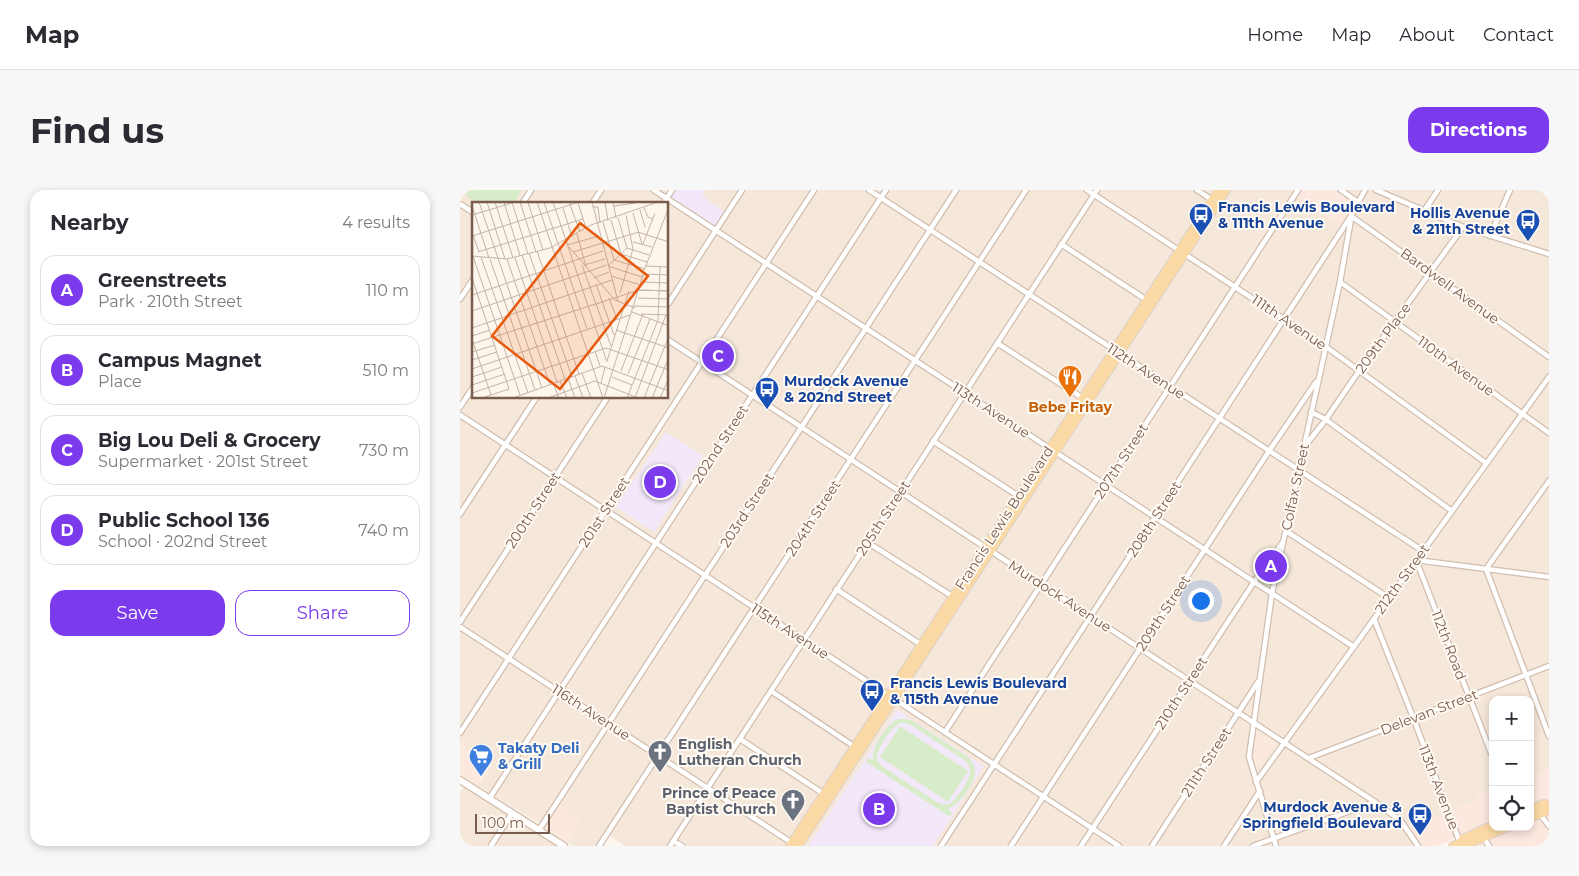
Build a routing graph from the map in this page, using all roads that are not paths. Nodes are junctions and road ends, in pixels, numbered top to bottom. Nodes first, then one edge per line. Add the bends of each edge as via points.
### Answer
1 (531, 190) edge
2 (601, 190) edge
3 (654, 190) edge
4 (672, 190) edge
5 (742, 190) edge
6 (814, 190) edge
7 (869, 190) edge
8 (886, 190) edge
9 (956, 190) edge
10 (1026, 190) edge
11 (1087, 190) edge
12 (1197, 190) edge
13 (1219, 190) edge
14 (1226, 190) edge
15 (1298, 190) edge
16 (1341, 190) edge
17 (1366, 190) edge
18 (1376, 190) edge
19 (1438, 190) edge
20 (1510, 190) edge
21 (1095, 192) edge
22 (881, 197) junction
23 (666, 198) junction
24 (1212, 200) junction
25 (523, 202) edge
26 (593, 202) edge
27 (664, 202) edge
28 (1359, 202) junction
29 (460, 204) edge
30 (1424, 211) junction
31 (472, 212) edge
32 (1352, 216) junction
33 (1463, 227) junction
34 (930, 230) junction
35 (716, 231) junction
36 (1490, 236) junction
37 (1061, 244) junction
38 (1549, 247) edge
39 (1182, 252) junction
40 (1547, 253) edge
41 (980, 262) junction
42 (766, 263) junction
43 (1431, 272) junction
44 (472, 281) edge
45 (1340, 282) junction
46 (1235, 286) junction
47 (1029, 294) junction
48 (816, 296) junction
49 (460, 299) edge
50 (669, 302) edge
51 (1149, 302) junction
52 (1285, 319) junction
53 (1395, 322) junction
54 (866, 328) junction
55 (669, 341) edge
56 (997, 343) junction
57 (1325, 346) junction
58 (1117, 351) junction
59 (1549, 357) edge
60 (915, 360) junction
61 (702, 362) junction
62 (1359, 371) junction
63 (1549, 377) edge
64 (1317, 381) junction
65 (1170, 386) junction
66 (472, 389) edge
67 (964, 393) junction
68 (752, 395) junction
69 (535, 399) edge
70 (606, 399) edge
71 (1086, 400) junction
72 (460, 407) edge
73 (1311, 412) junction
74 (1522, 413) junction
75 (460, 415) edge
76 (1219, 418) junction
77 (1326, 419) junction
78 (801, 427) junction
79 (1549, 433) edge
80 (933, 441) junction
81 (505, 445) junction
82 (1303, 448) junction
83 (1053, 450) junction
84 (1269, 451) junction
85 (851, 459) junction
86 (1486, 463) junction
87 (1299, 470) junction
88 (554, 478) junction
89 (1549, 481) edge
90 (1106, 485) junction
91 (900, 492) junction
92 (1022, 498) junction
93 (605, 510) junction
94 (1452, 511) junction
95 (460, 514) edge
96 (1155, 517) junction
97 (1286, 530) junction
98 (1283, 541) junction
99 (868, 542) junction
100 (656, 543) junction
101 (988, 549) junction
102 (1204, 549) junction
103 (1423, 551) junction
104 (1416, 560) junction
105 (1486, 569) junction
106 (705, 576) junction
107 (1549, 577) edge
108 (1254, 582) junction
109 (1041, 584) junction
110 (836, 589) junction
111 (1272, 593) junction
112 (956, 598) junction
113 (1389, 598) junction
114 (754, 608) junction
115 (1091, 616) junction
116 (1374, 619) junction
117 (460, 622) edge
118 (460, 627) edge
119 (804, 640) junction
120 (924, 646) junction
121 (1354, 647) junction
122 (1140, 648) junction
123 (508, 658) junction
124 (1549, 666) edge
125 (1526, 674) junction
126 (1260, 679) junction
127 (1189, 680) junction
128 (559, 691) junction
129 (771, 692) junction
130 (1469, 696) junction
131 (891, 697) junction
132 (1238, 713) junction
133 (1413, 717) junction
134 (609, 723) junction
135 (1253, 723) junction
136 (945, 732) junction
137 (460, 733) edge
138 (1549, 736) edge
139 (740, 739) junction
140 (1285, 743) junction
141 (858, 748) junction
142 (1489, 748) edge
143 (658, 755) junction
144 (1309, 758) junction
145 (994, 764) junction
146 (1256, 782) junction
147 (461, 784) edge
148 (708, 788) junction
149 (1260, 791) junction
150 (827, 796) junction
151 (1043, 796) junction
152 (489, 799) junction
153 (1375, 802) junction
154 (1549, 806) edge
155 (1534, 808) edge
156 (512, 813) junction
157 (1540, 814) junction
158 (1534, 816) edge
159 (1549, 826) edge
160 (1489, 827) edge
161 (1093, 829) junction
162 (539, 830) junction
163 (1499, 831) edge
164 (1484, 838) junction
165 (1274, 839) junction
166 (673, 841) junction
167 (561, 845) edge
168 (794, 845) edge
169 (1456, 845) edge
170 (491, 846) edge
171 (599, 846) edge
172 (670, 846) edge
173 (682, 846) edge
174 (941, 846) edge
175 (1011, 846) edge
176 (1082, 846) edge
177 (1119, 846) edge
178 (1152, 846) edge
179 (1224, 846) edge
180 (1252, 846) edge
181 (1276, 846) edge
182 (1418, 846) edge
183 (1489, 846) edge

1 - 25 street
2 - 26 street
3 - 23 street, 113th Avenue
4 - 23 street
5 - 35 street
6 - 42 street, 201st Street
7 - 22 street, 112th Avenue
8 - 22 street, 202nd Street
9 - 34 street, 203rd Street
10 - 41 street, 204th Street
11 - 21 street, 111th Avenue
12 - 24 street
13 - 24 main road, Francis Lewis Boulevard
14 - 39 main road, Francis Lewis Boulevard
15 - 46 street, 207th Street
16 - 28 street
17 - 28 street, 208th Street
18 - 30 street
19 - 30 street
20 - 36 street
21 - 37 street, 205th Street
21 - 39 street, 111th Avenue
22 - 34 street, 112th Avenue
22 - 48 street, 202nd Street
23 - 27 street
23 - 35 street, 113th Avenue
24 - 39 main road, Francis Lewis Boulevard
28 - 32 street, 208th Street
29 - 31 street
30 - 33 street
32 - 43 street, Bardwell Avenue
32 - 45 street, Colfax Street
32 - 52 street, 208th Street
33 - 36 street
33 - 43 street, 209th Place
34 - 41 street, 112th Avenue
34 - 54 street, 203rd Street
35 - 42 street, 113th Avenue
35 - 50 street
36 - 40 street
37 - 47 street, 205th Street
37 - 51 street
38 - 40 street
39 - 46 street, 111th Avenue
39 - 51 main road, Francis Lewis Boulevard
41 - 47 street, 112th Avenue
41 - 60 street, 204th Street
42 - 48 street, 113th Avenue
42 - 61 street, 201st Street
43 - 53 street, 209th Place
43 - 59 street, Bardwell Avenue
44 - 49 street
45 - 53 street, 110th Avenue
45 - 57 street, Colfax Street
46 - 52 street, 111th Avenue
46 - 65 street, 207th Street
47 - 56 street, 205th Street
47 - 58 street, 112th Avenue
48 - 54 street, 113th Avenue
48 - 68 street, 202nd Street
51 - 58 main road, Francis Lewis Boulevard
52 - 57 street, 111th Avenue
52 - 76 street, 208th Street
53 - 62 street, 209th Place
53 - 74 street, 110th Avenue
54 - 60 street, 113th Avenue
54 - 78 street, 203rd Street
55 - 61 street, Murdock Avenue
56 - 67 street, 205th Street
56 - 71 street
57 - 62 street, 111th Avenue
57 - 64 street, Colfax Street
58 - 65 street, 112th Avenue
58 - 71 main road, Francis Lewis Boulevard
60 - 67 street, 113th Avenue
60 - 85 street, 204th Street
61 - 68 street, Murdock Avenue
61 - 93 street, 201st Street
62 - 77 street, 209th Place
62 - 86 street, 111th Avenue
63 - 74 street, 212th Street
64 - 73 street, Colfax Street
64 - 84 street, 209th Street
65 - 76 street, 112th Avenue
65 - 90 street, 207th Street
66 - 72 street
67 - 80 street, 205th Street
67 - 83 street, 113th Avenue
68 - 78 street, Murdock Avenue
68 - 100 street, 202nd Street
69 - 81 street
70 - 88 street, 200th Street
71 - 83 main road, Francis Lewis Boulevard
73 - 77 street
73 - 82 street, Colfax Street
74 - 79 street, 110th Avenue
74 - 86 street, 212th Street
75 - 81 street, 115th Avenue
76 - 84 street, 112th Avenue
76 - 96 street, 208th Street
77 - 82 street, 209th Place
77 - 94 street
78 - 85 street, Murdock Avenue
78 - 106 street, 203rd Street
80 - 91 street, 205th Street
80 - 92 street
81 - 88 street, 115th Avenue
81 - 95 street
82 - 87 street, Colfax Street
83 - 90 street, 113th Avenue
83 - 92 main road, Francis Lewis Boulevard
84 - 87 street, 112th Avenue
84 - 102 street, 209th Street
85 - 91 street, Murdock Avenue
85 - 114 street, 204th Street
86 - 94 street, 212th Street
87 - 97 street, Colfax Street
87 - 103 street, 112th Avenue
88 - 93 street, 115th Avenue
88 - 117 street, 200th Street
89 - 105 street
90 - 96 street, 113th Avenue
90 - 109 street, 207th Street
91 - 99 street, 205th Street
91 - 101 street, Murdock Avenue
92 - 101 main road, Francis Lewis Boulevard
93 - 100 street, 115th Avenue
93 - 123 street, 201st Street
94 - 103 street, 212th Street
96 - 102 street, 113th Avenue
96 - 115 street, 208th Street
97 - 98 street, Colfax Street
97 - 113 street
98 - 108 street, 210th Street
98 - 111 street, Colfax Street
99 - 110 street, 205th Street
99 - 112 street
100 - 106 street, 115th Avenue
100 - 128 street, 202nd Street
101 - 109 street, Murdock Avenue
101 - 112 main road, Francis Lewis Boulevard
102 - 108 street, 113th Avenue
102 - 122 street, 209th Street
103 - 104 street, 212th Street
104 - 105 street
104 - 113 street, 212th Street
104 - 130 street, 112th Road
105 - 107 street
105 - 125 street
106 - 114 street, 115th Avenue
106 - 134 street, 203rd Street
108 - 111 street, 113th Avenue
108 - 127 street, 210th Street
109 - 115 street, Murdock Avenue
109 - 136 street, 207th Street
110 - 119 street, 205th Street
110 - 120 street
111 - 121 street, 113th Avenue
111 - 126 street, Colfax Street
112 - 120 main road, Francis Lewis Boulevard
113 - 116 street, 212th Street
114 - 119 street, 115th Avenue
114 - 143 street, 204th Street
115 - 122 street, Murdock Avenue
115 - 145 street, 208th Street
116 - 121 street, 212th Street
116 - 133 street, 113th Avenue
118 - 123 street, 116th Avenue
119 - 129 street, 205th Street
119 - 131 street, 115th Avenue
120 - 131 main road, Francis Lewis Boulevard
121 - 140 street, 212th Street
122 - 127 street, Murdock Avenue
122 - 151 street, 209th Street
123 - 128 street, 116th Avenue
123 - 137 street, 201st Street
124 - 125 street, Delevan Street
125 - 130 street, Delevan Street
125 - 138 street
126 - 132 street, 211th Street
126 - 135 street, Colfax Street
127 - 132 street, Murdock Avenue
127 - 161 street, 210th Street
128 - 134 street, 116th Avenue
128 - 152 street, 202nd Street
129 - 139 street, 205th Street
129 - 141 street
130 - 133 street, Delevan Street
130 - 142 street, 112th Road
131 - 136 street, 115th Avenue
131 - 141 main road, Francis Lewis Boulevard
132 - 135 street, Murdock Avenue
132 - 178 street, 211th Street
133 - 144 street, Delevan Street
133 - 169 street, 113th Avenue
134 - 143 street, 116th Avenue
134 - 162 street, 203rd Street
135 - 140 street, Murdock Avenue
135 - 146 street, Colfax Street via 1249,757
136 - 145 street, 115th Avenue
139 - 148 street, 205th Street
139 - 150 street
140 - 144 street, Murdock Avenue
140 - 146 street, 212th Street
141 - 150 main road, Francis Lewis Boulevard
143 - 148 street, 116th Avenue
143 - 171 street, 204th Street
144 - 153 street, Murdock Avenue
145 - 151 street, 115th Avenue
145 - 174 street, 208th Street
146 - 149 street, Colfax Street
147 - 152 main road
148 - 166 street, 205th Street
148 - 168 street, 116th Avenue
149 - 165 street, Colfax Street
149 - 179 street
150 - 168 main road, Francis Lewis Boulevard
151 - 161 street, 115th Avenue
151 - 175 street, 209th Street
152 - 156 main road
153 - 165 street
153 - 182 street, Murdock Avenue via 1401,821
154 - 155 main road via 1544,804
154 - 157 main road
156 - 162 main road
156 - 170 street
157 - 158 main road
157 - 159 street
160 - 169 main road
161 - 176 street, 210th Street
161 - 177 street, 115th Avenue
162 - 167 main road
163 - 164 main road
164 - 169 main road
164 - 183 street
165 - 180 street
165 - 181 street, Colfax Street
166 - 172 street, 205th Street
166 - 173 street

